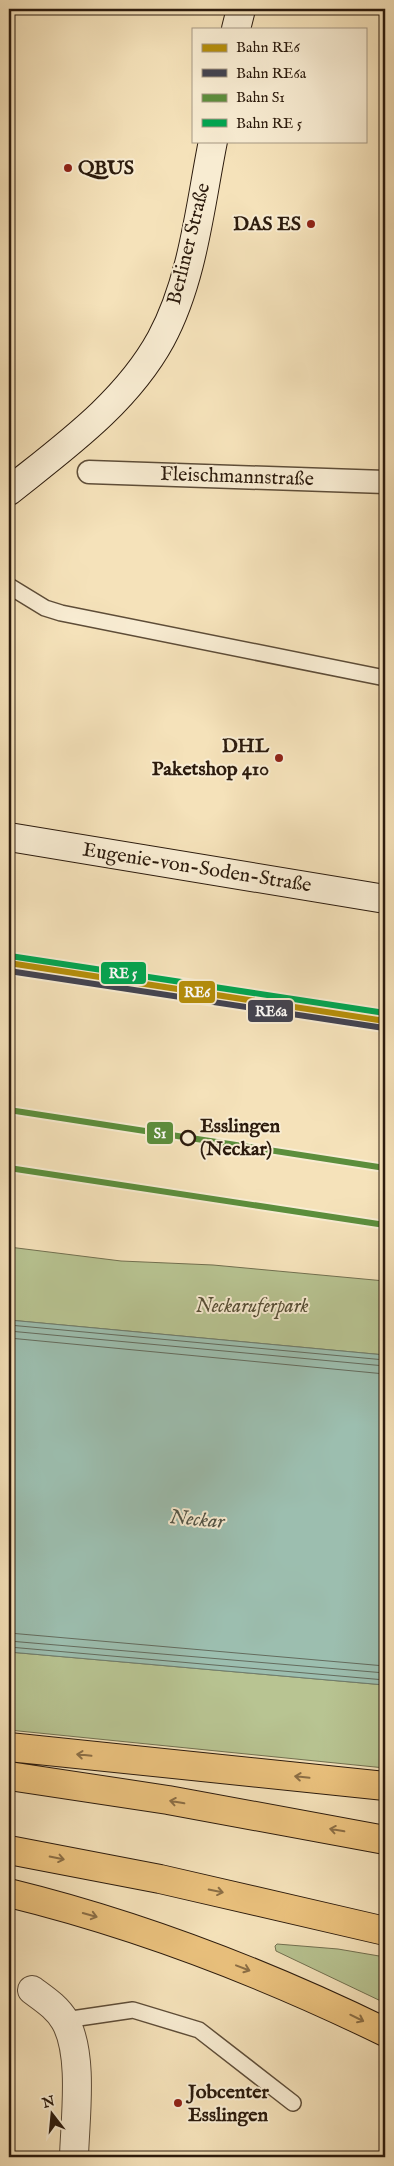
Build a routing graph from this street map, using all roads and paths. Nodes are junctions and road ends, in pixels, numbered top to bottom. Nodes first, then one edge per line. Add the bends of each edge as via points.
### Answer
1 (240, 9) edge
2 (236, 28) edge
3 (213, 142) edge
4 (89, 472) dead end
5 (385, 482) edge
6 (9, 491) edge
7 (9, 586) edge
8 (385, 678) edge
9 (9, 837) edge
10 (385, 899) edge
11 (9, 1747) edge
12 (9, 1776) edge
13 (385, 1786) edge
14 (385, 1840) edge
15 (9, 1850) edge
16 (9, 1893) edge
17 (385, 1931) edge
18 (32, 1990) dead end
19 (64, 2020) junction
20 (385, 2032) edge
21 (293, 2103) dead end
22 (74, 2157) edge

1 - 2 main road
3 - 6 main road, Berliner Straße via 188,263 162,338 142,369 104,412
4 - 5 street, Fleischmannstraße
7 - 8 lane via 45,608 61,613
9 - 10 main road, Eugenie-von-Soden-Straße
13 -> 11 highway
14 -> 12 highway via 178,1802
15 -> 17 highway via 160,1879
16 -> 20 highway via 105,1919 203,1952 274,1980
18 - 19 main road via 55,2008
19 - 21 lane via 133,2010 199,2030
19 - 22 main road via 71,2033 76,2058

